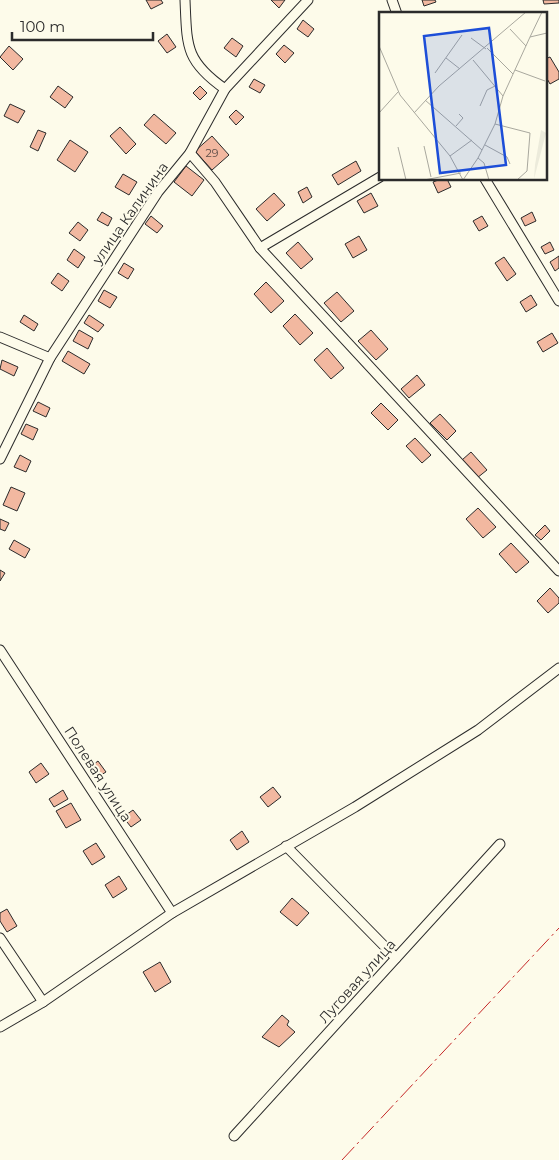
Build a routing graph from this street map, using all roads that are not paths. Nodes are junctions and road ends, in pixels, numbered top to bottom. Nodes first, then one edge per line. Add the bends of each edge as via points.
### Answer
1 (185, 0) edge
2 (308, 0) edge
3 (392, 0) edge
4 (396, 12) edge
5 (225, 89) junction
6 (190, 153) junction
7 (379, 178) edge
8 (486, 180) edge
9 (260, 248) junction
10 (559, 301) edge
11 (0, 338) edge
12 (50, 358) junction
13 (0, 459) edge
14 (559, 571) edge
15 (0, 650) edge
16 (559, 668) edge
17 (500, 844) dead end
18 (286, 846) junction
19 (172, 914) junction
20 (0, 938) edge
21 (396, 958) junction
22 (42, 1002) junction
23 (0, 1028) edge
24 (234, 1136) dead end

1 - 5 street via 187,44 203,74
2 - 5 street, улица Калинина
3 - 4 street
5 - 6 street, улица Калинина
6 - 9 street via 215,182
6 - 12 street, улица Калинина via 158,192
7 - 9 street
8 - 10 street
9 - 14 street
11 - 12 street
12 - 13 street, улица Калинина
15 - 19 street, Полевая улица
16 - 18 street via 478,730 355,808
17 - 21 street, Луговая улица
18 - 19 street
18 - 21 street
19 - 22 street
20 - 22 street
21 - 24 street, Луговая улица
22 - 23 street

